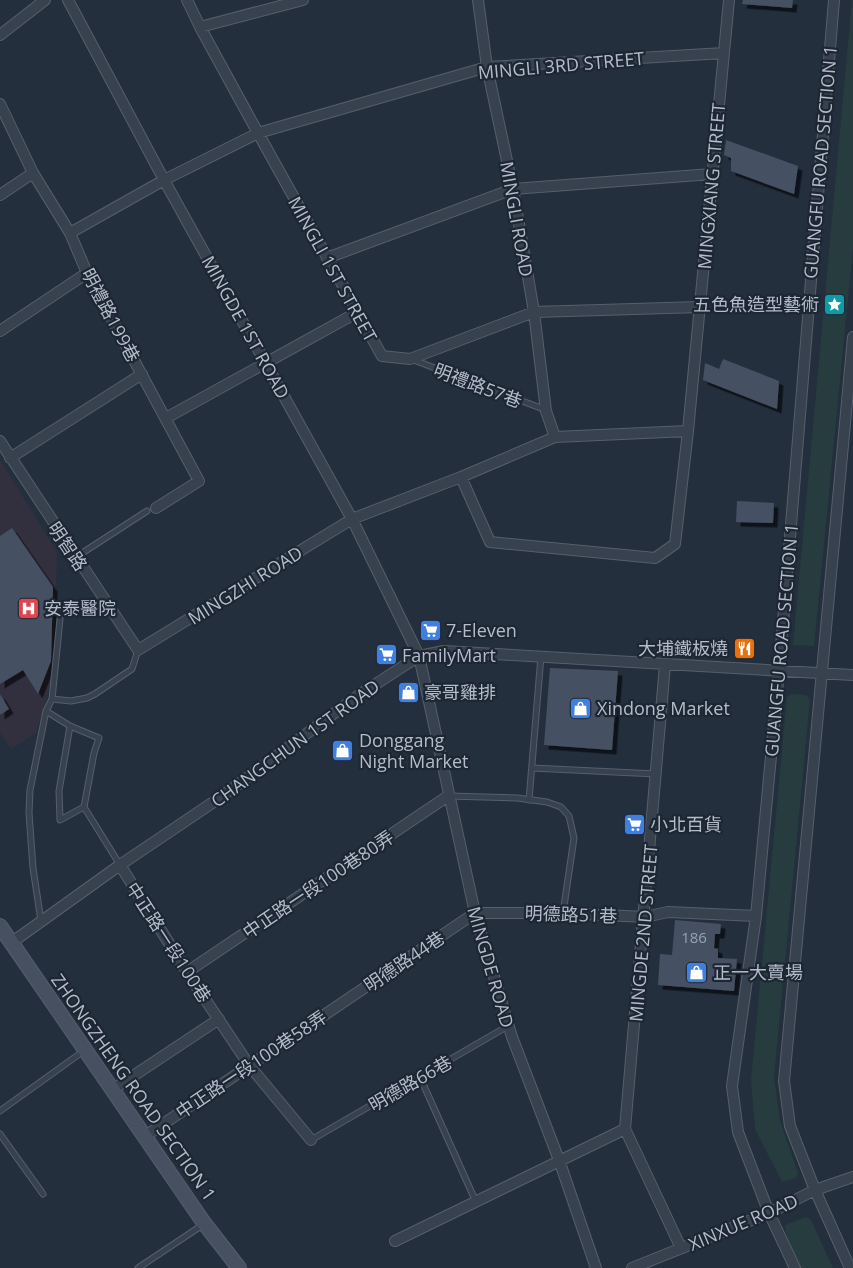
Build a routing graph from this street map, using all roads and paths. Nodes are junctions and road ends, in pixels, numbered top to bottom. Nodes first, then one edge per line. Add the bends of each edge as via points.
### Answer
1 (45, 0) edge
2 (68, 0) edge
3 (187, 0) edge
4 (303, 0) edge
5 (478, 0) edge
6 (729, 0) edge
7 (834, 0) edge
8 (200, 27) junction
9 (0, 35) edge
10 (724, 53) junction
11 (487, 68) junction
12 (0, 104) edge
13 (258, 134) junction
14 (33, 173) junction
15 (712, 174) junction
16 (164, 180) junction
17 (513, 189) junction
18 (0, 195) edge
19 (70, 233) junction
20 (327, 258) junction
21 (88, 273) junction
22 (700, 307) junction
23 (356, 312) junction
24 (534, 312) junction
25 (0, 331) edge
26 (853, 338) edge
27 (410, 359) junction
28 (266, 363) junction
29 (142, 374) junction
30 (546, 410) junction
31 (166, 418) junction
32 (688, 431) junction
33 (555, 437) junction
34 (0, 441) edge
35 (10, 458) junction
36 (461, 477) junction
37 (152, 509) joint
38 (352, 519) junction
39 (76, 557) junction
40 (60, 619) dead end
41 (138, 650) junction
42 (420, 656) junction
43 (541, 656) junction
44 (666, 665) junction
45 (779, 671) junction
46 (822, 674) junction
47 (853, 676) edge
48 (52, 699) junction
49 (46, 711) junction
50 (70, 726) junction
51 (532, 768) junction
52 (656, 774) junction
53 (448, 796) junction
54 (530, 800) junction
55 (84, 807) junction
56 (120, 865) junction
57 (475, 913) junction
58 (563, 913) junction
59 (756, 916) junction
60 (645, 917) junction
61 (41, 922) junction
62 (0, 926) edge
63 (12, 942) junction
64 (187, 972) junction
65 (334, 1008) joint
66 (219, 1019) junction
67 (508, 1026) junction
68 (85, 1050) junction
69 (250, 1065) junction
70 (420, 1077) junction
71 (112, 1090) junction
72 (0, 1111) edge
73 (625, 1129) junction
74 (0, 1134) edge
75 (144, 1136) junction
76 (311, 1140) joint
77 (559, 1160) junction
78 (853, 1177) edge
79 (815, 1190) junction
80 (43, 1194) dead end
81 (476, 1202) junction
82 (769, 1213) junction
83 (204, 1223) junction
84 (395, 1241) dead end
85 (681, 1248) junction
86 (138, 1268) edge
87 (239, 1268) edge
88 (596, 1268) edge
89 (632, 1268) edge
90 (795, 1268) edge
91 (850, 1268) edge

1 - 9 street
2 - 16 street, MINGDE 1ST ROAD
3 - 8 street, MINGLI 1ST STREET
4 - 8 street
5 - 11 street, MINGLI ROAD
6 - 10 street, MINGXIANG STREET
7 - 45 street, GUANGFU ROAD SECTION 1
8 - 13 street, MINGLI 1ST STREET
10 - 11 street, MINGLI 3RD STREET
10 - 15 street, MINGXIANG STREET
11 - 13 street, MINGLI 3RD STREET
11 - 17 street, MINGLI ROAD
12 - 14 street, 明禮路199巷
13 - 16 street, MINGLI 3RD STREET
13 - 20 street, MINGLI 1ST STREET
14 - 18 street
14 - 19 street, 明禮路199巷
15 - 17 street
15 - 22 street, MINGXIANG STREET
16 - 19 street, MINGLI 3RD STREET
16 - 28 street, MINGDE 1ST ROAD
17 - 20 street
17 - 24 street, MINGLI ROAD
19 - 21 street, 明禮路199巷
20 - 23 street, MINGLI 1ST STREET
21 - 25 street
21 - 29 street, 明禮路199巷
22 - 24 street, MINGLI 1ST STREET
22 - 32 street, MINGXIANG STREET
23 - 27 street, MINGLI 1ST STREET via 382,356
23 - 28 street
24 - 27 street, MINGLI 1ST STREET
24 - 30 street, MINGLI ROAD
26 - 46 street
27 - 30 lane, 明禮路57巷
28 - 31 street
28 - 38 street, MINGDE 1ST ROAD
29 - 31 street, 明禮路199巷
29 - 35 street
30 - 33 street, MINGLI ROAD
31 - 37 street, 明禮路199巷 via 199,481
32 - 33 street
32 - 36 street, MINGXIANG STREET via 675,544 655,558 490,542
33 - 36 street
34 - 35 street, 明智路
35 - 39 street, 明智路
36 - 38 street
37 - 39 lane
38 - 41 street, MINGZHI ROAD
38 - 42 street, MINGDE 1ST ROAD
39 - 41 street, 明智路
40 - 48 lane
41 - 48 lane via 132,669 95,694 71,701
42 - 43 street, CHANGCHUN 1ST ROAD via 444,651
42 - 53 street, MINGDE ROAD
42 - 56 street, CHANGCHUN 1ST ROAD via 359,695 218,800
43 - 44 street, CHANGCHUN 1ST ROAD
43 - 51 lane
44 - 45 street, CHANGCHUN 1ST ROAD
44 - 52 street, MINGDE 2ND STREET
45 - 46 street, CHANGCHUN 1ST ROAD
45 - 59 street, GUANGFU ROAD SECTION 1
46 - 47 street, CHANGCHUN 1ST ROAD
46 - 79 street via 784,1081 790,1126
48 - 49 lane
49 - 50 lane
49 - 61 lane via 30,790 29,813
50 - 55 lane via 99,738
50 - 55 lane via 59,791 60,820
51 - 52 lane
51 - 54 lane
52 - 60 street, MINGDE 2ND STREET
53 - 54 lane
53 - 57 street, MINGDE ROAD
53 - 64 street, 中正路一段100巷80弄
54 - 58 lane via 561,807 569,816 574,838
55 - 56 lane
56 - 61 street, CHANGCHUN 1ST ROAD
56 - 64 street, 中正路一段100巷
57 - 58 street, 明德路51巷
57 - 65 street, 明德路44巷
57 - 67 street, MINGDE ROAD
58 - 60 street, 明德路51巷
59 - 60 street, 明德路51巷 via 668,912
59 - 82 street, GUANGFU ROAD SECTION 1 via 732,1086 738,1132
60 - 73 street, MINGDE 2ND STREET
61 - 63 street, CHANGCHUN 1ST ROAD
62 - 63 main road, ZHONGZHENG ROAD SECTION 1
63 - 68 main road, ZHONGZHENG ROAD SECTION 1
64 - 66 street, 中正路一段100巷
65 - 69 street, 中正路一段100巷58弄
66 - 69 street, 中正路一段100巷
66 - 71 street, 中正路一段100巷
67 - 70 lane, 明德路66巷
67 - 77 street, MINGDE ROAD
68 - 71 main road, ZHONGZHENG ROAD SECTION 1
68 - 72 lane
69 - 75 street, 中正路一段100巷58弄
69 - 76 street, 中正路一段100巷
70 - 76 lane, 明德路66巷
70 - 81 lane
71 - 75 main road, ZHONGZHENG ROAD SECTION 1
73 - 77 street
73 - 85 street
74 - 80 lane
75 - 83 main road, ZHONGZHENG ROAD SECTION 1
77 - 81 street
77 - 88 street, MINGDE ROAD
78 - 79 street, XINXUE ROAD
79 - 82 street, XINXUE ROAD
79 - 91 street
81 - 84 street
82 - 85 street, XINXUE ROAD
82 - 90 street, GUANGFU ROAD SECTION 1
83 - 86 lane
83 - 87 main road, ZHONGZHENG ROAD SECTION 1
85 - 89 street, XINXUE ROAD

